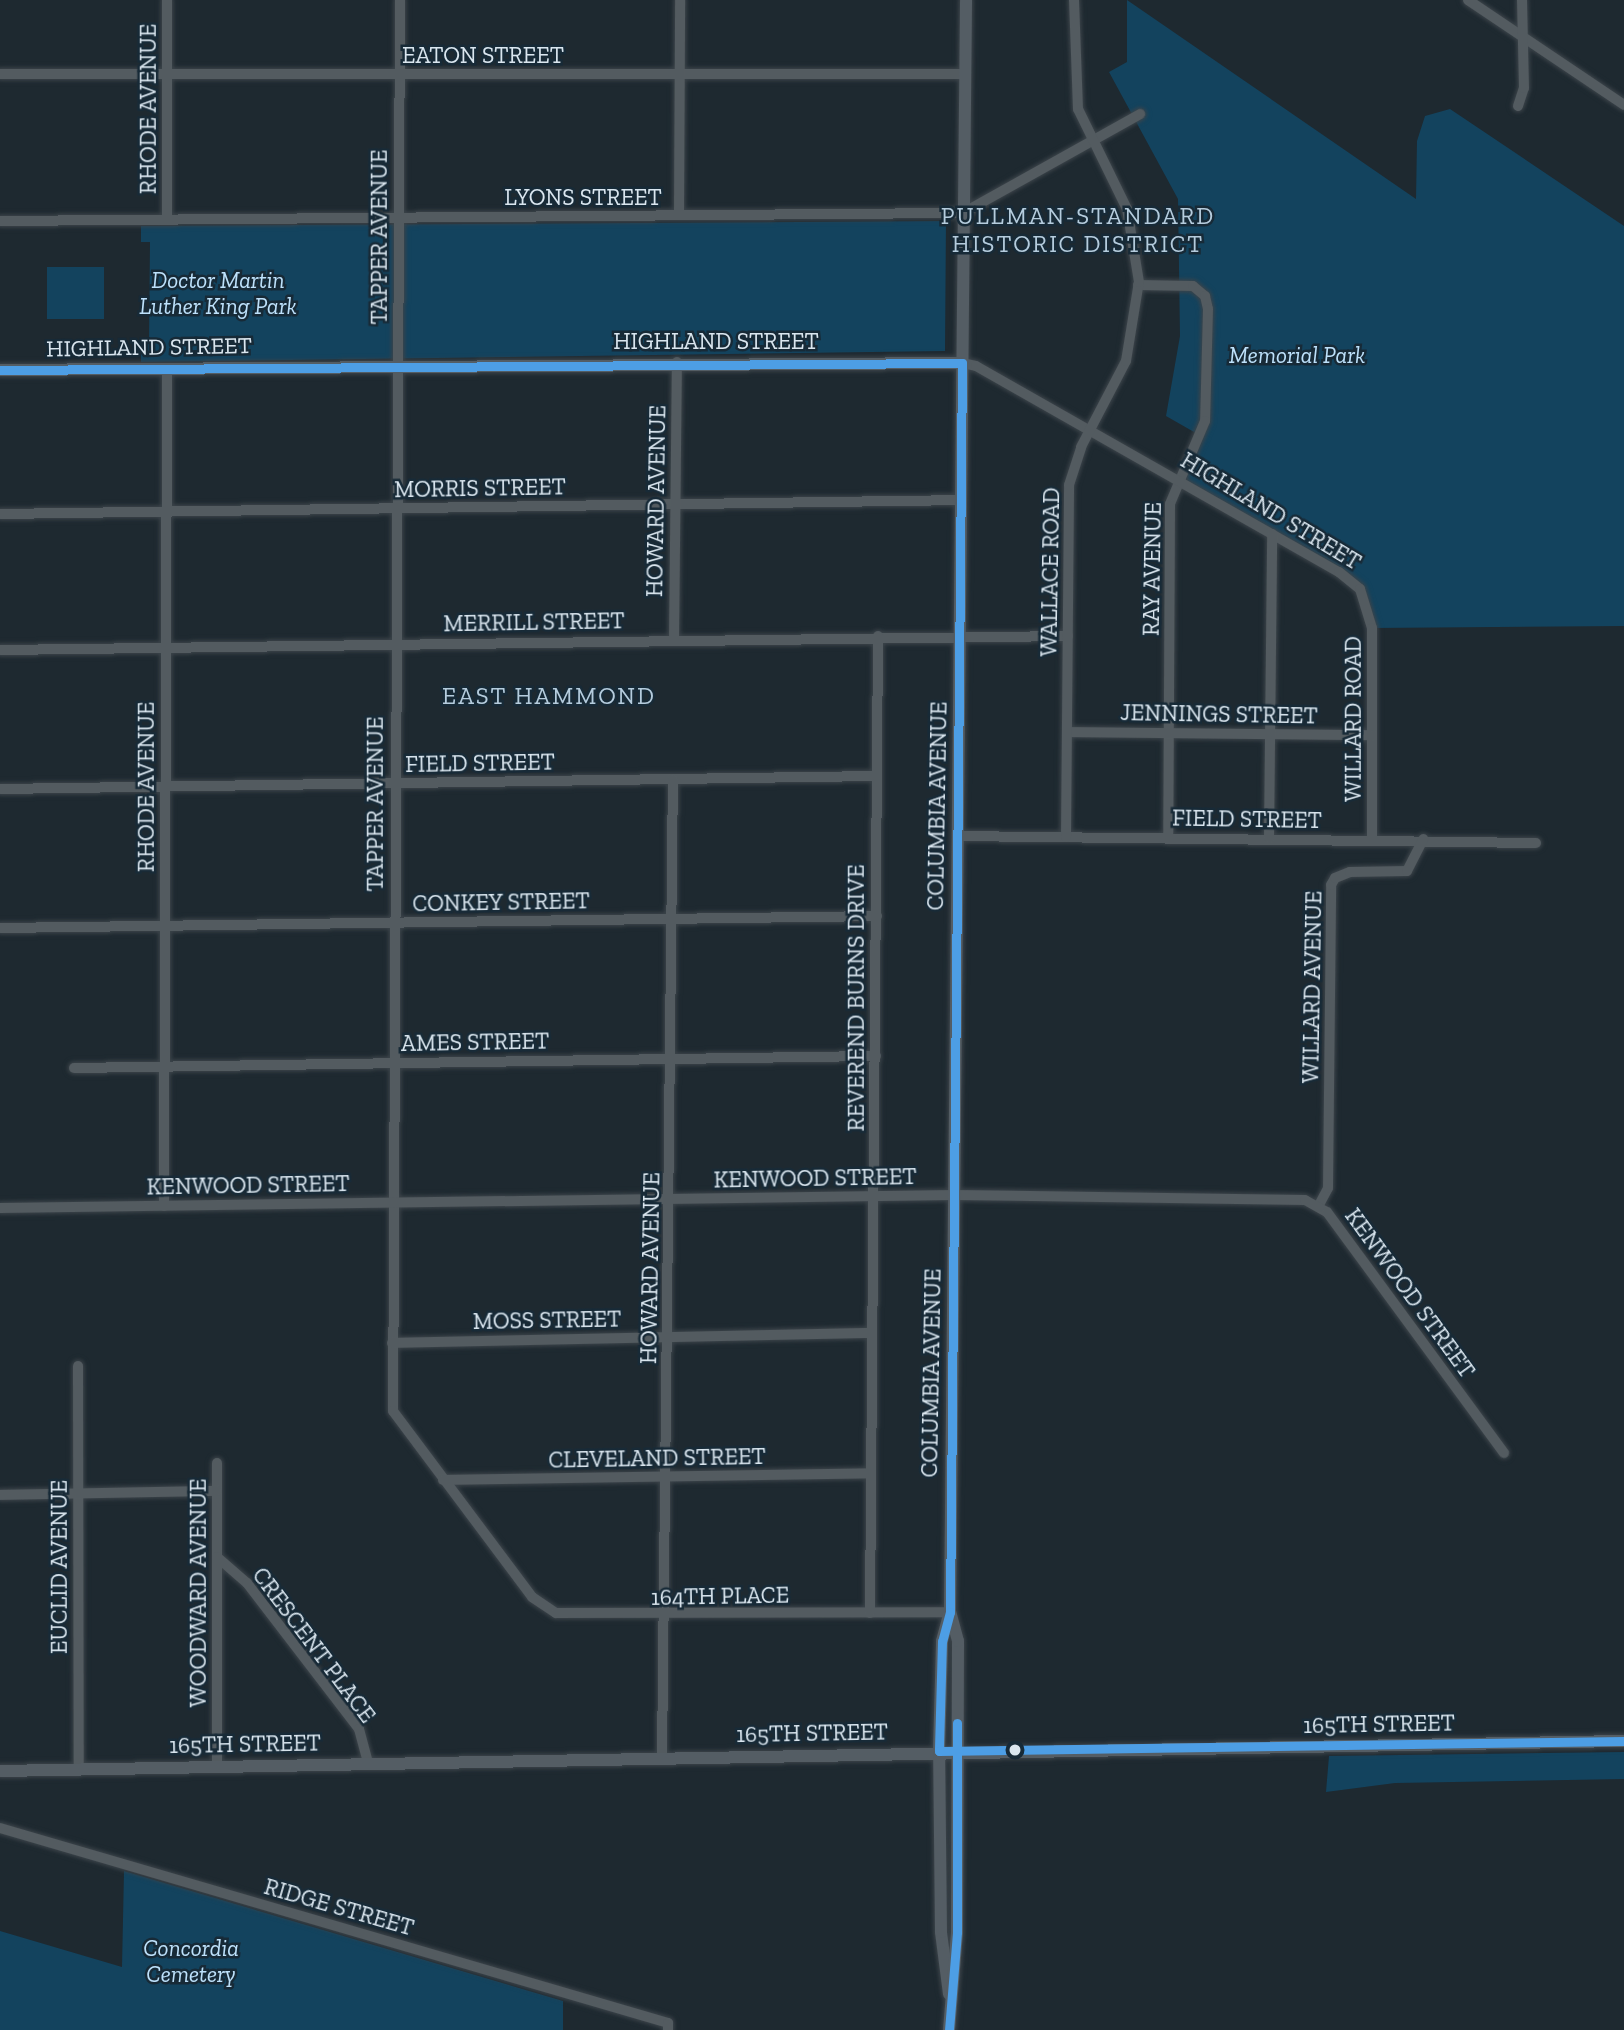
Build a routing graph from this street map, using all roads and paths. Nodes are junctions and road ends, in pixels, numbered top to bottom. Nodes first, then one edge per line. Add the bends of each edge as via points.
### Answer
1 (167, 0) edge
2 (400, 0) edge
3 (680, 0) edge
4 (966, 0) edge
5 (1074, 0) edge
6 (1468, 0) edge
7 (1522, 0) edge
8 (1521, 36) junction
9 (167, 74) junction
10 (399, 74) junction
11 (680, 74) junction
12 (965, 74) junction
13 (0, 75) edge
14 (1624, 105) edge
15 (1518, 106) dead end
16 (1140, 114) dead end
17 (1093, 139) junction
18 (963, 213) junction
19 (678, 215) junction
20 (398, 217) junction
21 (167, 219) junction
22 (0, 221) edge
23 (1138, 285) junction
24 (677, 362) junction
25 (962, 363) junction
26 (397, 365) junction
27 (167, 368) junction
28 (0, 370) edge
29 (1091, 430) junction
30 (1178, 481) junction
31 (961, 500) junction
32 (675, 504) junction
33 (397, 509) junction
34 (166, 512) junction
35 (0, 514) edge
36 (1272, 534) junction
37 (1366, 600) joint
38 (959, 635) junction
39 (878, 636) junction
40 (1068, 636) junction
41 (674, 640) junction
42 (395, 643) junction
43 (166, 647) junction
44 (0, 650) edge
45 (1067, 732) junction
46 (1169, 733) junction
47 (1270, 733) junction
48 (1371, 735) junction
49 (877, 776) junction
50 (673, 779) junction
51 (395, 784) junction
52 (165, 786) junction
53 (0, 789) edge
54 (957, 836) junction
55 (1066, 837) junction
56 (1168, 837) junction
57 (1269, 838) junction
58 (1372, 839) junction
59 (1423, 839) junction
60 (1536, 843) dead end
61 (877, 916) junction
62 (672, 919) junction
63 (393, 922) junction
64 (164, 926) junction
65 (0, 928) edge
66 (876, 1056) junction
67 (671, 1059) junction
68 (392, 1063) junction
69 (164, 1066) junction
70 (74, 1068) dead end
71 (954, 1195) junction
72 (874, 1196) junction
73 (669, 1199) junction
74 (392, 1203) junction
75 (1319, 1205) junction
76 (164, 1206) junction
77 (0, 1208) edge
78 (872, 1334) junction
79 (668, 1337) junction
80 (392, 1343) junction
81 (78, 1366) dead end
82 (1504, 1453) dead end
83 (217, 1463) dead end
84 (871, 1473) junction
85 (667, 1477) junction
86 (443, 1480) junction
87 (217, 1491) junction
88 (78, 1493) junction
89 (0, 1495) edge
90 (217, 1557) junction
91 (510, 1569) joint
92 (950, 1612) junction
93 (870, 1613) junction
94 (665, 1616) junction
95 (1624, 1741) edge
96 (939, 1751) junction
97 (957, 1751) junction
98 (662, 1757) junction
99 (368, 1763) junction
100 (217, 1765) junction
101 (79, 1767) junction
102 (0, 1771) edge
103 (0, 1828) edge
104 (949, 1994) junction
105 (668, 2026) edge
106 (949, 2030) edge

1 - 9 street, RHODE AVENUE
2 - 10 street, TAPPER AVENUE
3 - 11 street
4 - 12 street, COLUMBIA AVENUE
5 - 17 street, WALLACE ROAD via 1076,99
6 - 8 street
7 - 8 street
8 - 14 street
8 - 15 street via 1524,88
9 - 10 street, EATON STREET
9 - 13 street, EATON STREET
9 - 21 street, RHODE AVENUE
10 - 11 street, EATON STREET
10 - 20 street, TAPPER AVENUE
11 - 12 street, EATON STREET
11 - 19 street
12 - 18 street, COLUMBIA AVENUE
16 - 17 street, LYONS STREET
17 - 18 street, LYONS STREET
17 - 23 street, WALLACE ROAD via 1127,209
18 - 19 street, LYONS STREET
18 - 25 street, COLUMBIA AVENUE
19 - 20 street, LYONS STREET
20 - 21 street, LYONS STREET
20 - 26 street, TAPPER AVENUE
21 - 22 street, LYONS STREET
23 - 29 street, WALLACE ROAD via 1126,361
23 - 30 street, RAY AVENUE via 1193,286 1207,303 1205,421
24 - 25 street, HIGHLAND STREET
24 - 26 street, HIGHLAND STREET
24 - 32 street, HOWARD AVENUE
25 - 29 street, HIGHLAND STREET via 976,366
25 - 31 street, COLUMBIA AVENUE
26 - 27 street, HIGHLAND STREET
26 - 33 street, TAPPER AVENUE
27 - 28 street, HIGHLAND STREET
27 - 34 street, RHODE AVENUE
29 - 30 street, HIGHLAND STREET
29 - 40 street, WALLACE ROAD via 1076,458 1069,485
30 - 36 street, HIGHLAND STREET
30 - 46 street, RAY AVENUE via 1170,504
31 - 32 street, MORRIS STREET
31 - 38 street, COLUMBIA AVENUE
32 - 33 street, MORRIS STREET
32 - 41 street, HOWARD AVENUE
33 - 34 street, MORRIS STREET
33 - 42 street, TAPPER AVENUE
34 - 35 street, MORRIS STREET
34 - 43 street, RHODE AVENUE
36 - 37 street, HIGHLAND STREET via 1339,572
36 - 47 street
37 - 48 street, WILLARD ROAD via 1372,628
38 - 39 street, MERRILL STREET
38 - 40 street, MERRILL STREET
38 - 54 street, COLUMBIA AVENUE
39 - 41 street, MERRILL STREET
39 - 49 street, REVEREND BURNS DRIVE
40 - 45 street, WALLACE ROAD
41 - 42 street, MERRILL STREET
42 - 43 street, MERRILL STREET
42 - 51 street, TAPPER AVENUE
43 - 44 street, MERRILL STREET
43 - 52 street, RHODE AVENUE
45 - 46 street, JENNINGS STREET
45 - 55 street, WALLACE ROAD
46 - 47 street, JENNINGS STREET
46 - 56 street, RAY AVENUE
47 - 48 street, JENNINGS STREET
47 - 57 street
48 - 58 street, WILLARD ROAD
49 - 50 street, FIELD STREET
49 - 61 street, REVEREND BURNS DRIVE
50 - 51 street, FIELD STREET
50 - 62 street, HOWARD AVENUE
51 - 52 street, FIELD STREET
51 - 63 street, TAPPER AVENUE
52 - 53 street, FIELD STREET
52 - 64 street, RHODE AVENUE
54 - 55 street, FIELD STREET
54 - 71 street, COLUMBIA AVENUE
55 - 56 street, FIELD STREET
56 - 57 street, FIELD STREET
57 - 58 street, FIELD STREET
58 - 59 street, FIELD STREET
59 - 60 street, FIELD STREET
59 - 75 street, WILLARD AVENUE via 1407,872 1350,872 1335,878 1331,885 1328,1188
61 - 62 street, CONKEY STREET
61 - 66 street, REVEREND BURNS DRIVE
62 - 63 street, CONKEY STREET
62 - 67 street, HOWARD AVENUE
63 - 64 street, CONKEY STREET
63 - 68 street, TAPPER AVENUE
64 - 65 street, CONKEY STREET
64 - 69 street, RHODE AVENUE
66 - 67 street, AMES STREET
66 - 72 street, REVEREND BURNS DRIVE
67 - 68 street, AMES STREET
67 - 73 street, HOWARD AVENUE
68 - 69 street, AMES STREET
68 - 74 street, TAPPER AVENUE
69 - 70 street, AMES STREET
69 - 76 street, RHODE AVENUE
71 - 72 street, KENWOOD STREET
71 - 75 street, KENWOOD STREET via 1293,1198
71 - 92 street, COLUMBIA AVENUE
72 - 73 street, KENWOOD STREET
72 - 78 street, REVEREND BURNS DRIVE
73 - 74 street, KENWOOD STREET
73 - 79 street, HOWARD AVENUE
74 - 76 street, KENWOOD STREET
74 - 80 street, TAPPER AVENUE
75 - 82 street, KENWOOD STREET
76 - 77 street, KENWOOD STREET
78 - 79 street, MOSS STREET
78 - 84 street, REVEREND BURNS DRIVE
79 - 80 street, MOSS STREET
79 - 85 street, HOWARD AVENUE
80 - 86 street, TAPPER AVENUE via 393,1411
81 - 88 street, EUCLID AVENUE
83 - 87 street, WOODWARD AVENUE
84 - 85 street, CLEVELAND STREET
84 - 93 street, REVEREND BURNS DRIVE
85 - 86 street, CLEVELAND STREET
85 - 94 street, HOWARD AVENUE
86 - 91 street, TAPPER AVENUE
87 - 88 street
87 - 90 street, WOODWARD AVENUE
88 - 89 street
88 - 101 street, EUCLID AVENUE
90 - 99 street, CRESCENT PLACE via 247,1583 359,1729
90 - 100 street, WOODWARD AVENUE
91 - 94 street, 164TH PLACE via 538,1602 563,1615
92 - 93 street, 164TH PLACE
92 - 96 street, COLUMBIA AVENUE via 942,1641
92 - 97 street, COLUMBIA AVENUE via 958,1641
93 - 94 street, 164TH PLACE
94 - 98 street, HOWARD AVENUE
95 - 97 street, 165TH STREET
96 - 97 street, 165TH STREET
96 - 98 street, 165TH STREET
96 - 104 street, COLUMBIA AVENUE via 941,1932
97 - 104 street, COLUMBIA AVENUE via 957,1932
98 - 99 street, 165TH STREET
99 - 100 street, 165TH STREET
100 - 101 street, 165TH STREET
101 - 102 street, 165TH STREET
103 - 105 street, RIDGE STREET
104 - 106 street, COLUMBIA AVENUE

